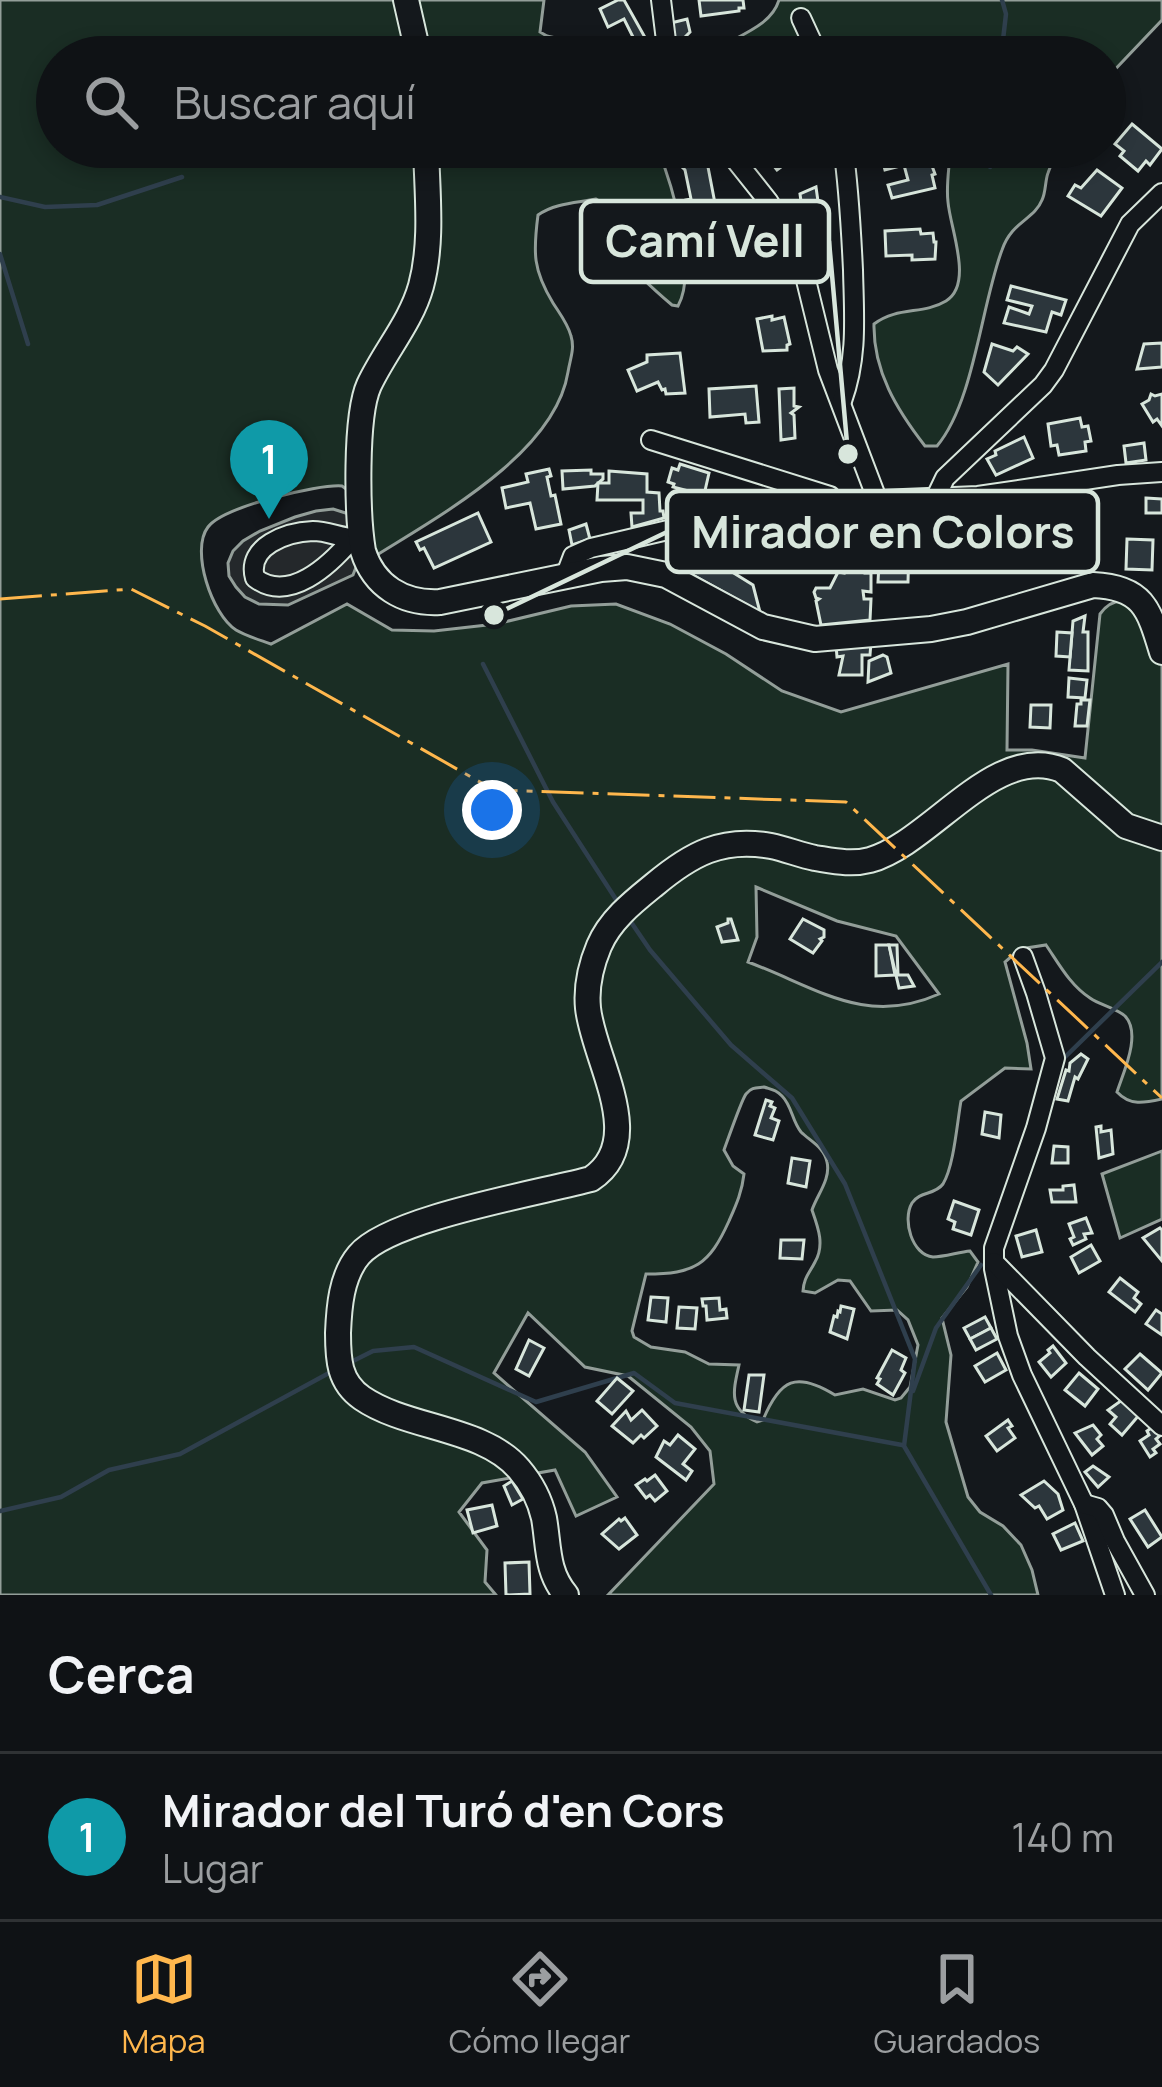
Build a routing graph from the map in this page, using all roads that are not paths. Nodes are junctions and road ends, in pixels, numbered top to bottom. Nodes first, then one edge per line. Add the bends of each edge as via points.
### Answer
1 (406, 0) edge
2 (661, 0) edge
3 (801, 17) dead end
4 (414, 36) edge
5 (665, 36) edge
6 (810, 36) edge
7 (426, 168) edge
8 (742, 168) edge
9 (846, 168) edge
10 (1162, 193) edge
11 (842, 401) junction
12 (651, 440) dead end
13 (1162, 472) edge
14 (935, 499) junction
15 (844, 500) junction
16 (877, 500) junction
17 (356, 538) junction
18 (565, 577) junction
19 (1162, 652) edge
20 (1162, 838) edge
21 (1023, 957) dead end
22 (994, 1261) junction
23 (1162, 1426) edge
24 (1084, 1504) junction
25 (566, 1595) edge
26 (1115, 1595) edge
27 (1145, 1595) edge

1 - 4 main road
2 - 5 street
3 - 6 street
7 - 17 main road via 422,284 361,410
8 - 11 street via 793,242
9 - 11 street via 855,347
10 - 14 street via 1130,224 1054,370 945,478
11 - 16 street
12 - 15 street
13 - 14 street
14 - 16 street
15 - 16 street
15 - 18 street via 779,504 607,543 573,556
17 - 17 street via 290,586 255,578 258,553 280,539 311,531
17 - 18 main road via 378,580 423,603
18 - 19 main road via 646,569 741,618 815,639 931,629 1113,586 1142,602
20 - 25 main road via 1126,826 1062,770 1030,765 997,776 875,858 839,862 725,844 688,860 616,919 588,988 617,1127 607,1166 591,1178 381,1238 350,1270 338,1322 348,1387 518,1467 539,1502 550,1568
21 - 22 street via 1055,1058
22 - 23 street
22 - 24 street via 1015,1355
24 - 26 street
24 - 27 street via 1104,1515

